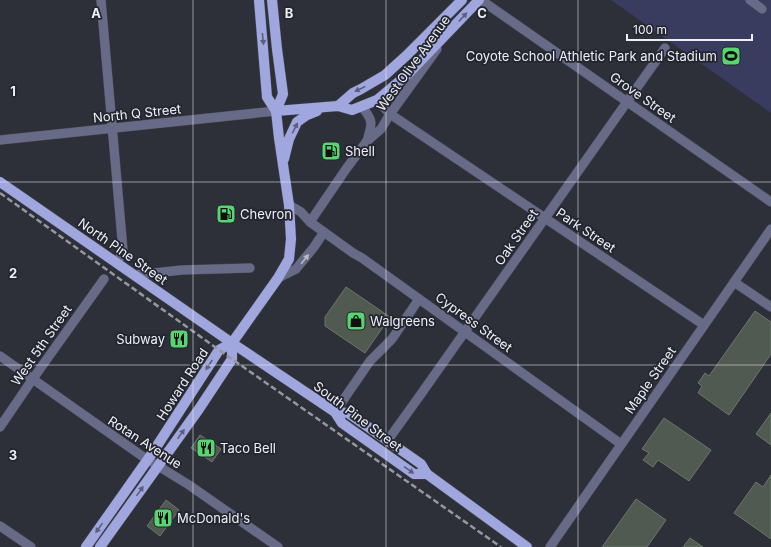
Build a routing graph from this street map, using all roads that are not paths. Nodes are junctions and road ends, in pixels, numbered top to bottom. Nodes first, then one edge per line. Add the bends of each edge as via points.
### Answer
1 (101, 0) edge
2 (259, 0) edge
3 (272, 0) edge
4 (462, 0) edge
5 (480, 0) edge
6 (750, 0) edge
7 (762, 9) dead end
8 (447, 34) junction
9 (665, 48) dead end
10 (407, 55) junction
11 (377, 100) junction
12 (627, 102) junction
13 (338, 106) junction
14 (324, 107) junction
15 (362, 107) junction
16 (276, 111) junction
17 (390, 114) junction
18 (113, 129) junction
19 (0, 140) edge
20 (367, 140) junction
21 (283, 162) junction
22 (0, 182) edge
23 (771, 202) edge
24 (289, 205) junction
25 (545, 218) junction
26 (310, 222) junction
27 (771, 229) edge
28 (324, 232) junction
29 (117, 263) junction
30 (250, 268) dead end
31 (135, 275) junction
32 (278, 278) junction
33 (104, 279) dead end
34 (734, 282) junction
35 (419, 300) junction
36 (771, 307) edge
37 (704, 325) junction
38 (465, 332) junction
39 (232, 342) junction
40 (0, 356) edge
41 (32, 380) junction
42 (336, 414) junction
43 (0, 427) edge
44 (388, 440) junction
45 (622, 444) junction
46 (147, 460) junction
47 (158, 466) junction
48 (426, 473) junction
49 (0, 526) edge
50 (31, 547) edge
51 (86, 547) edge
52 (100, 547) edge
53 (278, 547) edge
54 (527, 547) edge
55 (550, 547) edge

1 - 18 street
2 -> 16 main road via 267,97
3 - 16 main road via 283,94
4 - 10 main road, West Olive Avenue
8 -> 5 main road, West Olive Avenue
5 - 12 street, Grove Street
6 - 7 street
8 - 11 main road via 408,74
8 - 17 street, West Olive Avenue
9 - 12 street, Oak Street
10 - 11 main road via 407,61 378,91
10 -> 13 main road, West Olive Avenue via 385,75 352,93
11 - 15 main road
11 - 17 street, Park Street
12 - 23 street, Grove Street
12 - 25 street, Oak Street
13 - 14 main road
13 - 15 main road via 352,110
14 - 16 main road
21 -> 14 main road via 297,122
15 - 20 street, West Olive Avenue via 370,116 371,122
16 - 18 street, North Q Street
16 - 21 main road
17 - 20 street, West Olive Avenue via 381,129
17 - 25 street, Park Street
18 - 19 street, North Q Street
18 - 29 street via 123,250
20 - 26 street, West Olive Avenue
21 - 24 main road
22 - 29 main road, North Pine Street
24 - 26 street, Cypress Street via 301,212
24 - 32 main road via 289,260
25 - 37 street, Park Street
25 - 38 street, Oak Street
26 - 28 street, Cypress Street
27 - 34 street, Maple Street
32 -> 28 street via 296,270
28 - 35 street, Cypress Street
29 - 31 main road, North Pine Street
30 - 31 street via 182,270
31 - 39 main road, North Pine Street
32 - 39 main road
33 - 41 street, West 5th Street
34 - 36 street
34 - 37 street, Maple Street
35 - 38 street, Cypress Street
35 - 42 street via 392,339 370,361
37 - 45 street, Maple Street
38 - 44 street, Oak Street
38 - 45 street, Cypress Street
39 - 42 main road, South Pine Street
39 -> 46 main road, Howard Road via 219,350
47 -> 39 main road, Howard Road via 232,359
40 - 41 street, Rotan Avenue
41 - 43 street, West 5th Street
41 - 46 street, Rotan Avenue
42 - 44 main road via 348,413
42 - 48 main road, South Pine Street via 342,423 414,474
44 - 48 main road via 421,464
45 - 55 street, Maple Street
46 - 47 street, Rotan Avenue
46 -> 51 main road, Howard Road
52 -> 47 main road, Howard Road
47 - 53 street, Rotan Avenue
48 - 54 main road, South Pine Street
49 - 50 street

